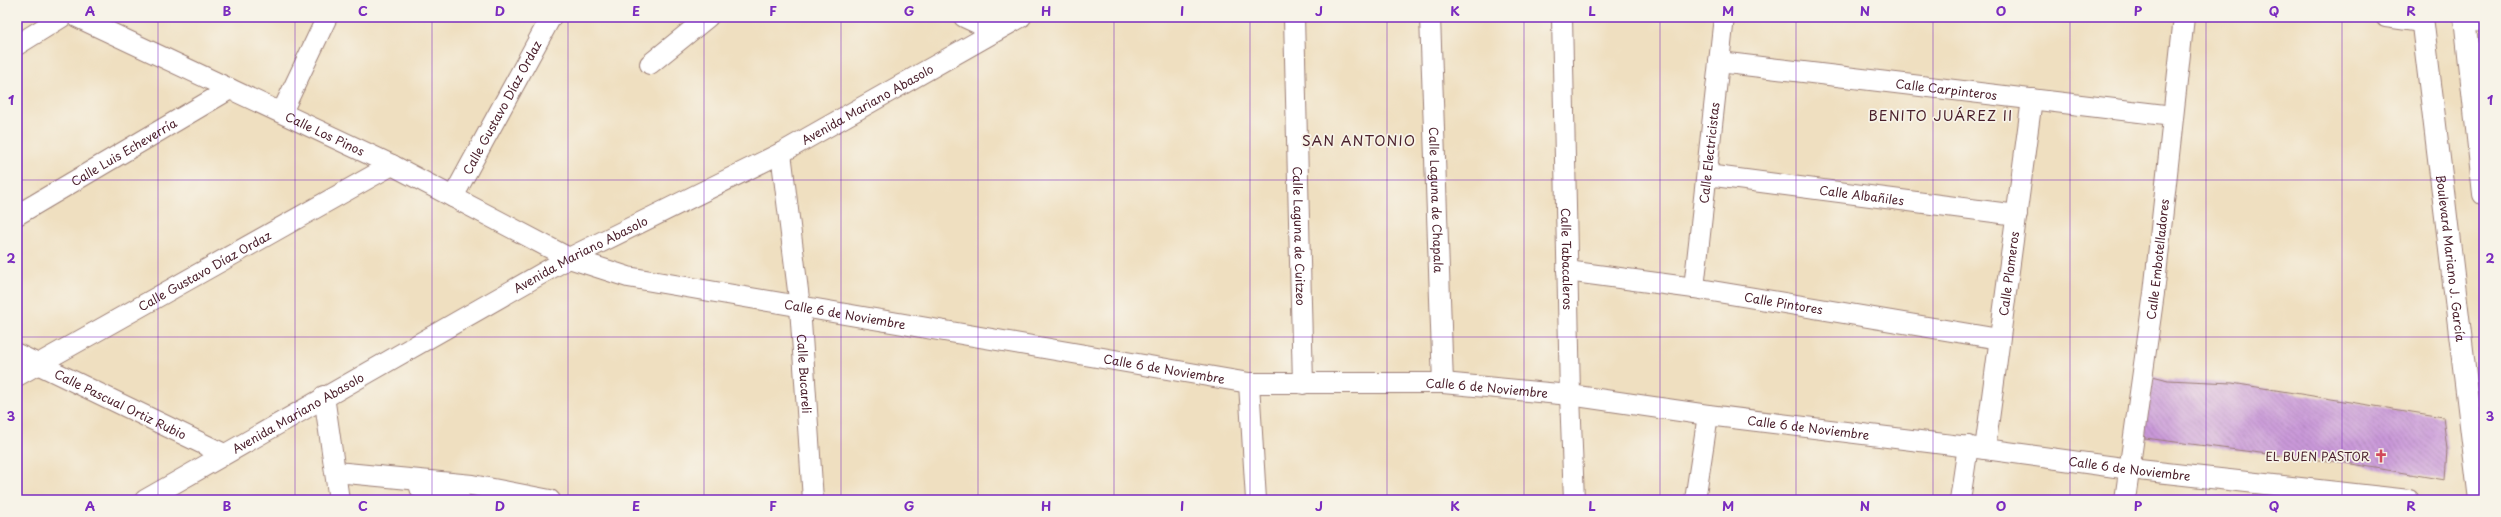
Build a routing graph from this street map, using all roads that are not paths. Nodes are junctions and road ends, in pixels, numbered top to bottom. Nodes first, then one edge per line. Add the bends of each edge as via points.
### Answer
1 (62, 17) edge
2 (327, 17) edge
3 (551, 17) edge
4 (708, 17) edge
5 (964, 17) edge
6 (1021, 17) edge
7 (1294, 17) edge
8 (1430, 17) edge
9 (1562, 17) edge
10 (1724, 17) edge
11 (2184, 17) edge
12 (2386, 17) edge
13 (84, 19) edge
14 (2471, 19) edge
15 (2422, 20) edge
16 (994, 31) junction
17 (17, 45) edge
18 (1719, 62) junction
19 (650, 64) dead end
20 (230, 89) junction
21 (2032, 99) junction
22 (282, 112) junction
23 (2174, 116) junction
24 (780, 153) junction
25 (392, 165) junction
26 (1708, 175) junction
27 (2484, 194) edge
28 (453, 197) junction
29 (17, 215) edge
30 (2017, 215) junction
31 (569, 258) junction
32 (1567, 271) junction
33 (1694, 288) junction
34 (800, 307) junction
35 (1999, 339) junction
36 (17, 354) edge
37 (39, 364) junction
38 (17, 376) edge
39 (1249, 383) junction
40 (1443, 383) junction
41 (1303, 384) junction
42 (1570, 395) junction
43 (324, 396) junction
44 (1708, 415) junction
45 (1976, 448) junction
46 (224, 454) junction
47 (2130, 469) junction
48 (336, 472) junction
49 (422, 489) edge
50 (151, 498) edge
51 (339, 500) edge
52 (460, 500) edge
53 (550, 500) edge
54 (813, 500) edge
55 (1256, 500) edge
56 (1574, 500) edge
57 (1696, 500) edge
58 (1960, 500) edge
59 (2125, 500) edge
60 (2409, 500) edge
61 (2480, 500) edge

1 - 17 street
2 - 22 street
3 - 28 street, Calle Gustavo Díaz Ordaz
4 - 19 street
5 - 16 street
6 - 16 street, Avenida Mariano Abasolo
7 - 41 street, Calle Laguna de Cuitzeo
8 - 40 street, Calle Laguna de Chapala
9 - 32 street, Calle Tabacaleros
10 - 18 street, Calle Electricistas
11 - 23 street, Calle Embotelladores
12 - 15 street
13 - 20 street, Calle Los Pinos
14 - 27 main road
15 - 61 main road, Boulevard Mariano J. García
16 - 24 street, Avenida Mariano Abasolo
18 - 21 street, Calle Carpinteros
18 - 26 street, Calle Electricistas
20 - 22 street, Calle Los Pinos
20 - 29 street, Calle Luis Echeverría
21 - 23 street, Calle Carpinteros
21 - 30 street, Calle Plomeros
22 - 25 street, Calle Los Pinos
23 - 47 street, Calle Embotelladores via 2154,293
24 - 31 street, Avenida Mariano Abasolo
24 - 34 street, Calle Bucareli
25 - 28 street, Calle Los Pinos
25 - 37 street, Calle Gustavo Díaz Ordaz
26 - 30 street, Calle Albañiles
26 - 33 street, Calle Electricistas
28 - 31 street, Calle Los Pinos
30 - 35 street, Calle Plomeros
31 - 34 street, Calle 6 de Noviembre via 628,277
31 - 43 street, Avenida Mariano Abasolo
32 - 33 street, Calle Pintores
32 - 42 street, Calle Tabacaleros
33 - 35 street, Calle Pintores
34 - 39 street, Calle 6 de Noviembre
34 - 54 street, Calle Bucareli
35 - 45 street, Calle Plomeros
36 - 37 street, Calle Pascual Ortiz Rubio
37 - 38 street, Calle Gustavo Díaz Ordaz
37 - 46 street, Calle Pascual Ortiz Rubio
39 - 41 street, Calle 6 de Noviembre
39 - 55 street
40 - 41 street, Calle 6 de Noviembre
40 - 42 street, Calle 6 de Noviembre
42 - 44 street, Calle 6 de Noviembre
42 - 56 street, Calle Tabacaleros
43 - 46 street, Avenida Mariano Abasolo
43 - 48 street
44 - 45 street, Calle 6 de Noviembre
44 - 57 street
45 - 47 street, Calle 6 de Noviembre
45 - 58 street, Calle Plomeros
46 - 50 street, Avenida Mariano Abasolo
47 - 59 street, Calle Embotelladores
47 - 60 street, Calle 6 de Noviembre
48 - 49 street via 394,479
48 - 51 street
49 - 52 street
49 - 53 street via 472,485

